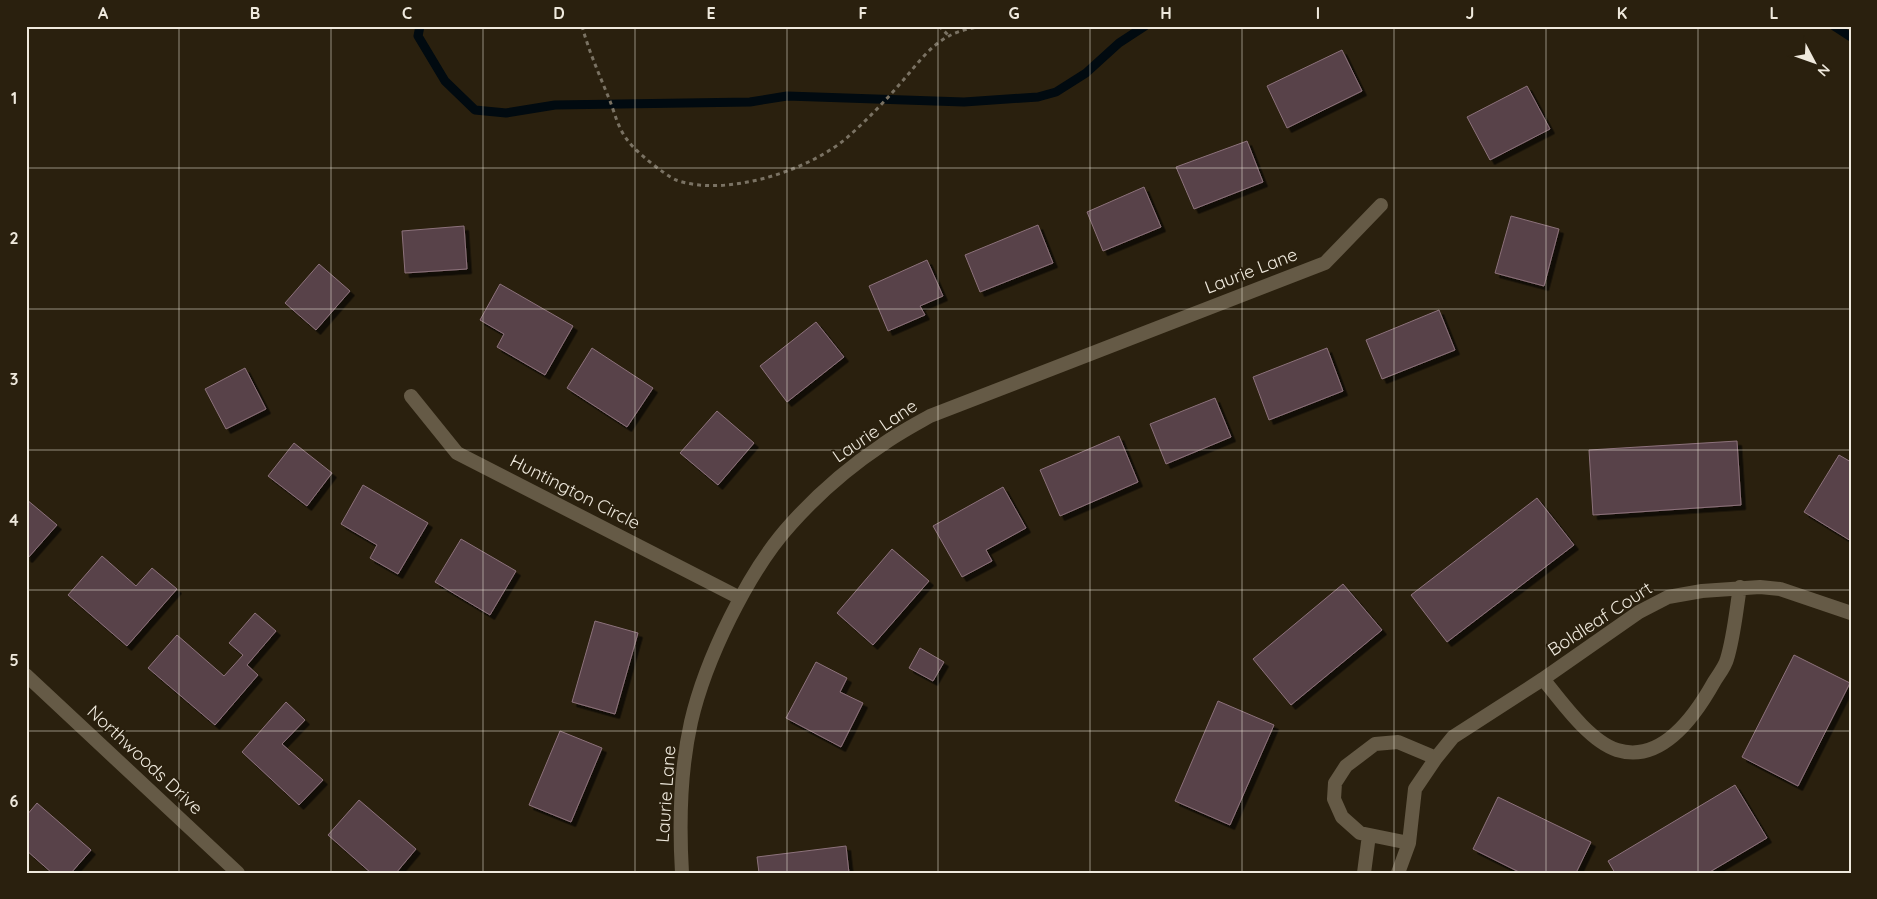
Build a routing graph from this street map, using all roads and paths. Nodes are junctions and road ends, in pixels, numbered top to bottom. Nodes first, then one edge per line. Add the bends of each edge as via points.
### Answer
1 (582, 26) edge
2 (939, 26) edge
3 (982, 26) edge
4 (949, 36) junction
5 (1381, 205) dead end
6 (411, 396) dead end
7 (1740, 587) junction
8 (740, 598) junction
9 (1851, 613) edge
10 (26, 676) edge
11 (1543, 679) junction
12 (1436, 758) junction
13 (1369, 835) junction
14 (1409, 843) junction
15 (238, 873) edge
16 (682, 873) edge
17 (1364, 873) edge
18 (1398, 873) edge

1 - 4 path via 628,142 674,179 699,185 761,179 784,173 822,155 848,137 921,60
2 - 4 path
3 - 4 path
5 - 8 street, Laurie Lane via 1324,263 939,412 881,445 829,486 790,525
6 - 8 street, Huntington Circle via 456,453
7 - 9 street, Boldleaf Court via 1780,589
7 - 11 street, Boldleaf Court via 1668,597 1640,612
7 - 11 street, Boldleaf Court via 1727,660 1683,727 1665,742 1638,753 1616,749 1592,735
8 - 16 street, Laurie Lane via 706,674 691,722 681,801
10 - 15 street, Northwoods Drive
11 - 12 street, Boldleaf Court via 1453,737
12 - 13 street via 1398,742 1375,744 1346,766 1335,784 1334,799 1342,817 1360,833
12 - 14 street, Boldleaf Court via 1415,789
13 - 14 street
13 - 17 street
14 - 18 street, Boldleaf Court

